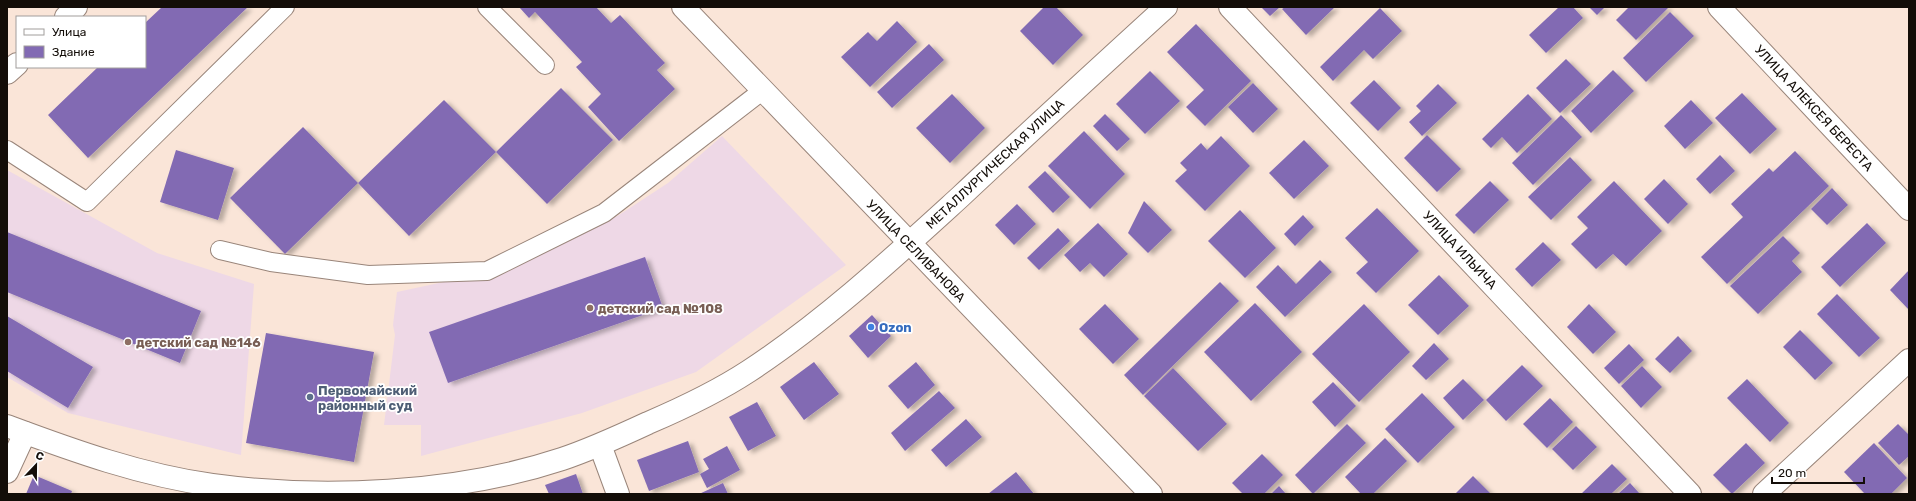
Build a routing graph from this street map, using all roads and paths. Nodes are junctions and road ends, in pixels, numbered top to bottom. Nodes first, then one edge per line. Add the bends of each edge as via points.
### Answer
1 (76, 7) edge
2 (285, 7) edge
3 (487, 7) edge
4 (683, 7) edge
5 (1166, 7) edge
6 (1230, 7) edge
7 (1719, 7) edge
8 (67, 16) edge
9 (16, 65) edge
10 (545, 65) dead end
11 (7, 73) edge
12 (762, 91) junction
13 (7, 150) edge
14 (1909, 209) edge
15 (909, 243) junction
16 (220, 250) dead end
17 (1909, 360) edge
18 (16, 429) edge
19 (600, 445) junction
20 (7, 472) edge
21 (302, 493) edge
22 (618, 494) edge
23 (1151, 494) edge
24 (1690, 494) edge
25 (1764, 494) edge

1 - 8 street
2 - 13 lane via 87,202
3 - 10 lane
4 - 12 street, УЛИЦА СЕЛИВАНОВА
5 - 15 street, МЕТАЛЛУРГИЧЕСКАЯ УЛИЦА
6 - 24 street, УЛИЦА ИЛЬИЧА
7 - 14 street, УЛИЦА АЛЕКСЕЯ БЕРЕСТА
9 - 11 street
12 - 15 street, УЛИЦА СЕЛИВАНОВА
12 - 16 lane via 604,213 486,271 368,276 271,262
15 - 19 street, МЕТАЛЛУРГИЧЕСКАЯ УЛИЦА via 808,329 748,371 694,402
15 - 23 street, УЛИЦА СЕЛИВАНОВА
17 - 25 street
18 - 20 street
18 - 21 street, МЕТАЛЛУРГИЧЕСКАЯ УЛИЦА via 72,450 142,471 210,484
19 - 21 street, МЕТАЛЛУРГИЧЕСКАЯ УЛИЦА via 559,460 497,475 422,488
19 - 22 street

